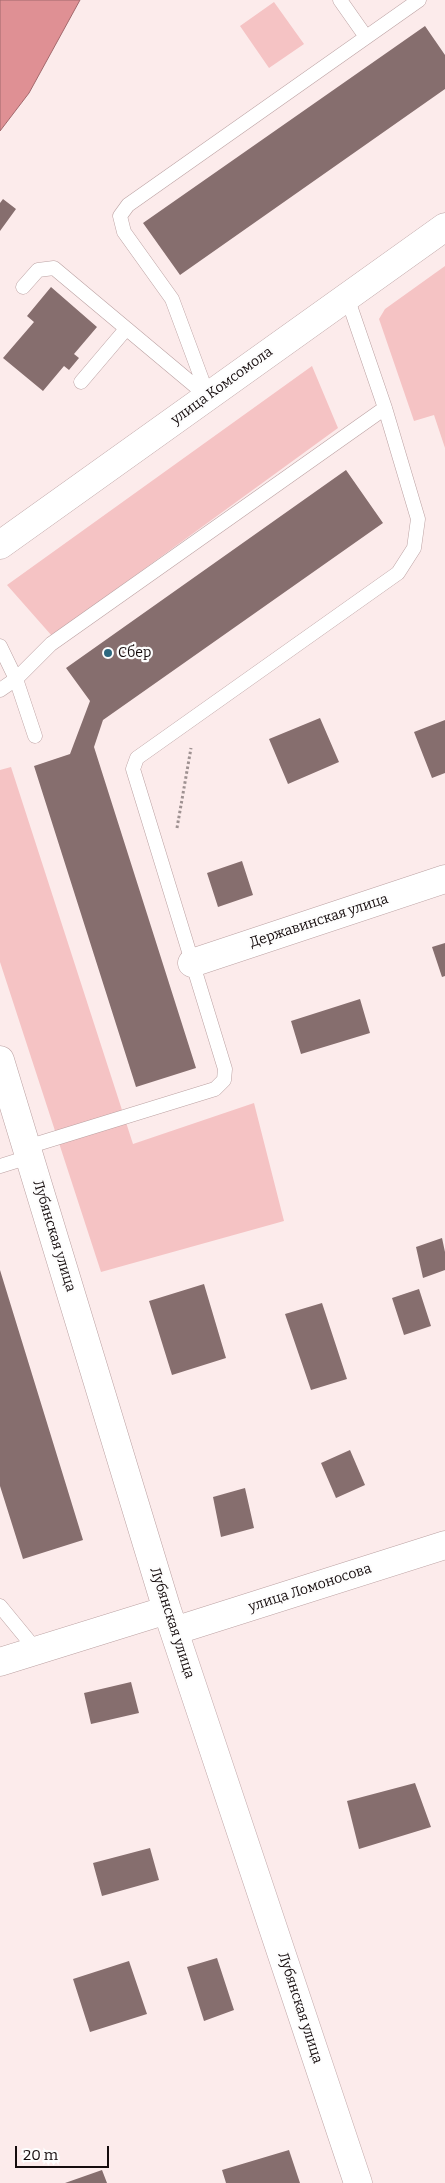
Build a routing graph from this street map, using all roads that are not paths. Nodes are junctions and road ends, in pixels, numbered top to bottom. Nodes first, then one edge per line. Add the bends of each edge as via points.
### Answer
1 (340, 0) edge
2 (419, 0) edge
3 (366, 37) junction
4 (445, 227) edge
5 (23, 286) dead end
6 (347, 296) junction
7 (126, 329) junction
8 (81, 382) dead end
9 (208, 396) junction
10 (385, 408) junction
11 (0, 545) edge
12 (0, 646) edge
13 (16, 679) junction
14 (0, 690) edge
15 (35, 736) dead end
16 (445, 879) edge
17 (192, 963) junction
18 (0, 1060) edge
19 (28, 1152) junction
20 (0, 1166) edge
21 (445, 1545) edge
22 (0, 1606) edge
23 (171, 1620) junction
24 (37, 1651) junction
25 (0, 1662) edge
26 (358, 2183) edge

1 - 3 lane
2 - 3 lane
3 - 9 lane via 128,205 120,216 124,232 172,299
4 - 6 street, улица Комсомола
5 - 7 lane via 38,270 54,268
6 - 9 street, улица Комсомола
6 - 10 lane
7 - 8 lane
7 - 9 lane
9 - 11 street, улица Комсомола
10 - 13 lane via 51,644
10 - 17 lane via 418,520 414,548 398,573 137,758 132,769
12 - 13 lane
13 - 14 lane
13 - 15 lane
16 - 17 street, Державинская улица
17 - 19 lane via 225,1070 224,1080 215,1089
18 - 19 street, Лубянская улица
19 - 20 lane
19 - 23 street, Лубянская улица
21 - 23 street, улица Ломоносова
22 - 24 lane
23 - 24 street, улица Ломоносова
23 - 26 street, Лубянская улица
24 - 25 street, улица Ломоносова

